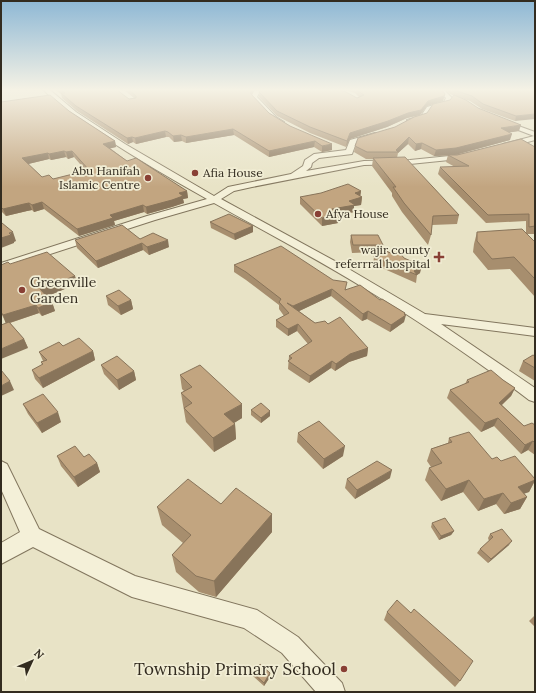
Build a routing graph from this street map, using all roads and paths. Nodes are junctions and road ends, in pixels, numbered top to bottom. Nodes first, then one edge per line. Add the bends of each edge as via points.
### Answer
1 (87, 122) edge
2 (281, 122) edge
3 (505, 122) edge
4 (286, 125) edge
5 (384, 132) edge
6 (535, 134) edge
7 (535, 138) edge
8 (331, 146) edge
9 (495, 149) edge
10 (350, 152) junction
11 (473, 154) edge
12 (364, 163) junction
13 (293, 175) junction
14 (214, 200) junction
15 (1, 267) edge
16 (421, 317) junction
17 (535, 332) edge
18 (535, 396) edge
19 (1, 469) edge
20 (32, 536) junction
21 (1, 554) edge
22 (333, 692) edge

1 - 14 street
2 - 4 street
3 - 6 street
5 - 10 street via 353,142
7 - 9 street
8 - 10 street
10 - 12 street
10 - 13 street via 317,156 308,162 307,167
11 - 12 street via 425,161
12 - 13 street
13 - 14 street via 231,189
14 - 15 street
14 - 16 street via 360,279
16 - 17 street
16 - 18 street
19 - 20 street
20 - 21 street
20 - 22 street via 132,586 249,618 290,645

